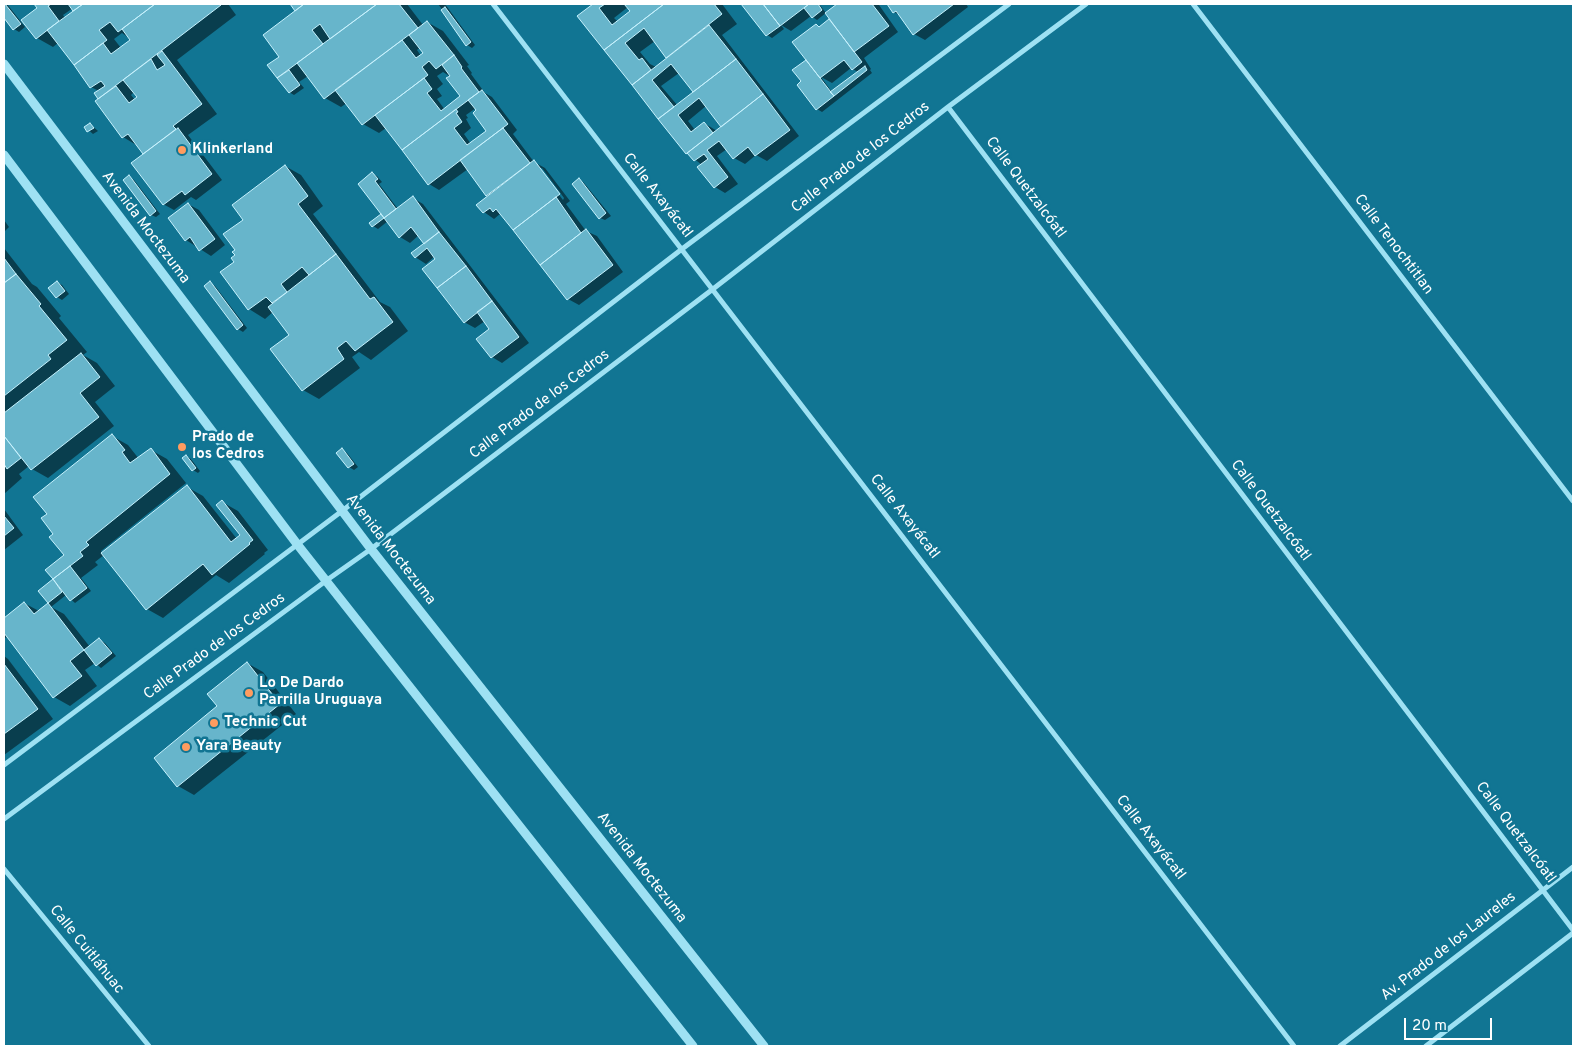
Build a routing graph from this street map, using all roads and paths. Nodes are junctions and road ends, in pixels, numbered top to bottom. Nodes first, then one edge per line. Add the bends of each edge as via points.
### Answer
1 (493, 4) edge
2 (1009, 4) edge
3 (1086, 4) edge
4 (1193, 4) edge
5 (4, 64) edge
6 (948, 106) junction
7 (4, 155) edge
8 (682, 249) junction
9 (713, 289) junction
10 (1573, 501) edge
11 (342, 511) junction
12 (297, 544) junction
13 (371, 549) junction
14 (327, 580) junction
15 (4, 765) edge
16 (4, 819) edge
17 (1573, 867) edge
18 (4, 869) edge
19 (1543, 890) junction
20 (1573, 932) edge
21 (149, 1046) edge
22 (693, 1046) edge
23 (764, 1046) edge
24 (1294, 1046) edge
25 (1340, 1046) edge
26 (1426, 1046) edge

1 - 8 street, Calle Axayácatl
2 - 8 street, Calle Prado de los Cedros
3 - 6 street, Calle Prado de los Cedros
4 - 10 street, Calle Tenochtitlan
5 - 11 street, Avenida Moctezuma
6 - 9 street, Calle Prado de los Cedros
6 - 19 street, Calle Quetzalcóatl
7 - 12 street
8 - 9 street, Calle Axayácatl
8 - 11 street, Calle Prado de los Cedros
9 - 13 street, Calle Prado de los Cedros
9 - 24 street, Calle Axayácatl
11 - 12 street, Calle Prado de los Cedros
11 - 13 street, Avenida Moctezuma
12 - 14 street
12 - 15 street, Calle Prado de los Cedros
13 - 14 street, Calle Prado de los Cedros
13 - 23 street, Avenida Moctezuma
14 - 16 street, Calle Prado de los Cedros
14 - 22 street
17 - 19 street, Av. Prado de los Laureles
18 - 21 street, Calle Cuitláhuac
19 - 20 street, Calle Quetzalcóatl
19 - 25 street, Av. Prado de los Laureles
20 - 26 street

